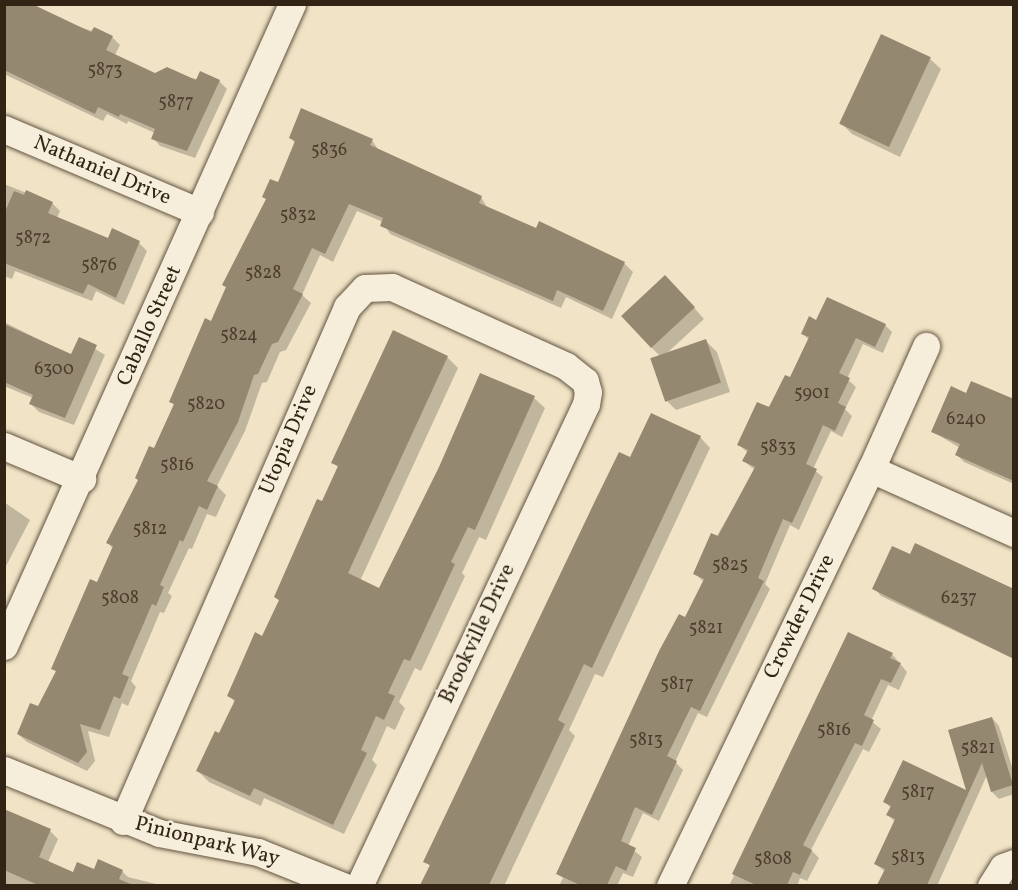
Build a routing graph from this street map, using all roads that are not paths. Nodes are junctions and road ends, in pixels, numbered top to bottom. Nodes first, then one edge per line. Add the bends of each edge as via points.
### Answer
1 (292, 4) edge
2 (4, 129) edge
3 (200, 212) junction
4 (926, 346) dead end
5 (585, 381) joint
6 (4, 446) edge
7 (871, 469) junction
8 (82, 479) junction
9 (1014, 533) edge
10 (4, 646) edge
11 (4, 770) edge
12 (123, 821) junction
13 (1013, 863) edge
14 (343, 885) edge
15 (359, 885) edge
16 (670, 885) edge
17 (992, 885) edge

1 - 3 street, Caballo Street
2 - 3 street, Nathaniel Drive
3 - 8 street, Caballo Street
4 - 7 street, Crowder Drive
5 - 12 street, Utopia Drive via 566,366 392,286 378,285 355,295
5 - 15 street, Brookville Drive via 586,404
6 - 8 street
7 - 9 street
7 - 16 street, Crowder Drive
8 - 10 street, Caballo Street
11 - 12 street, Pinionpark Way
12 - 14 street, Pinionpark Way via 159,833 258,852
13 - 17 street via 1003,867

